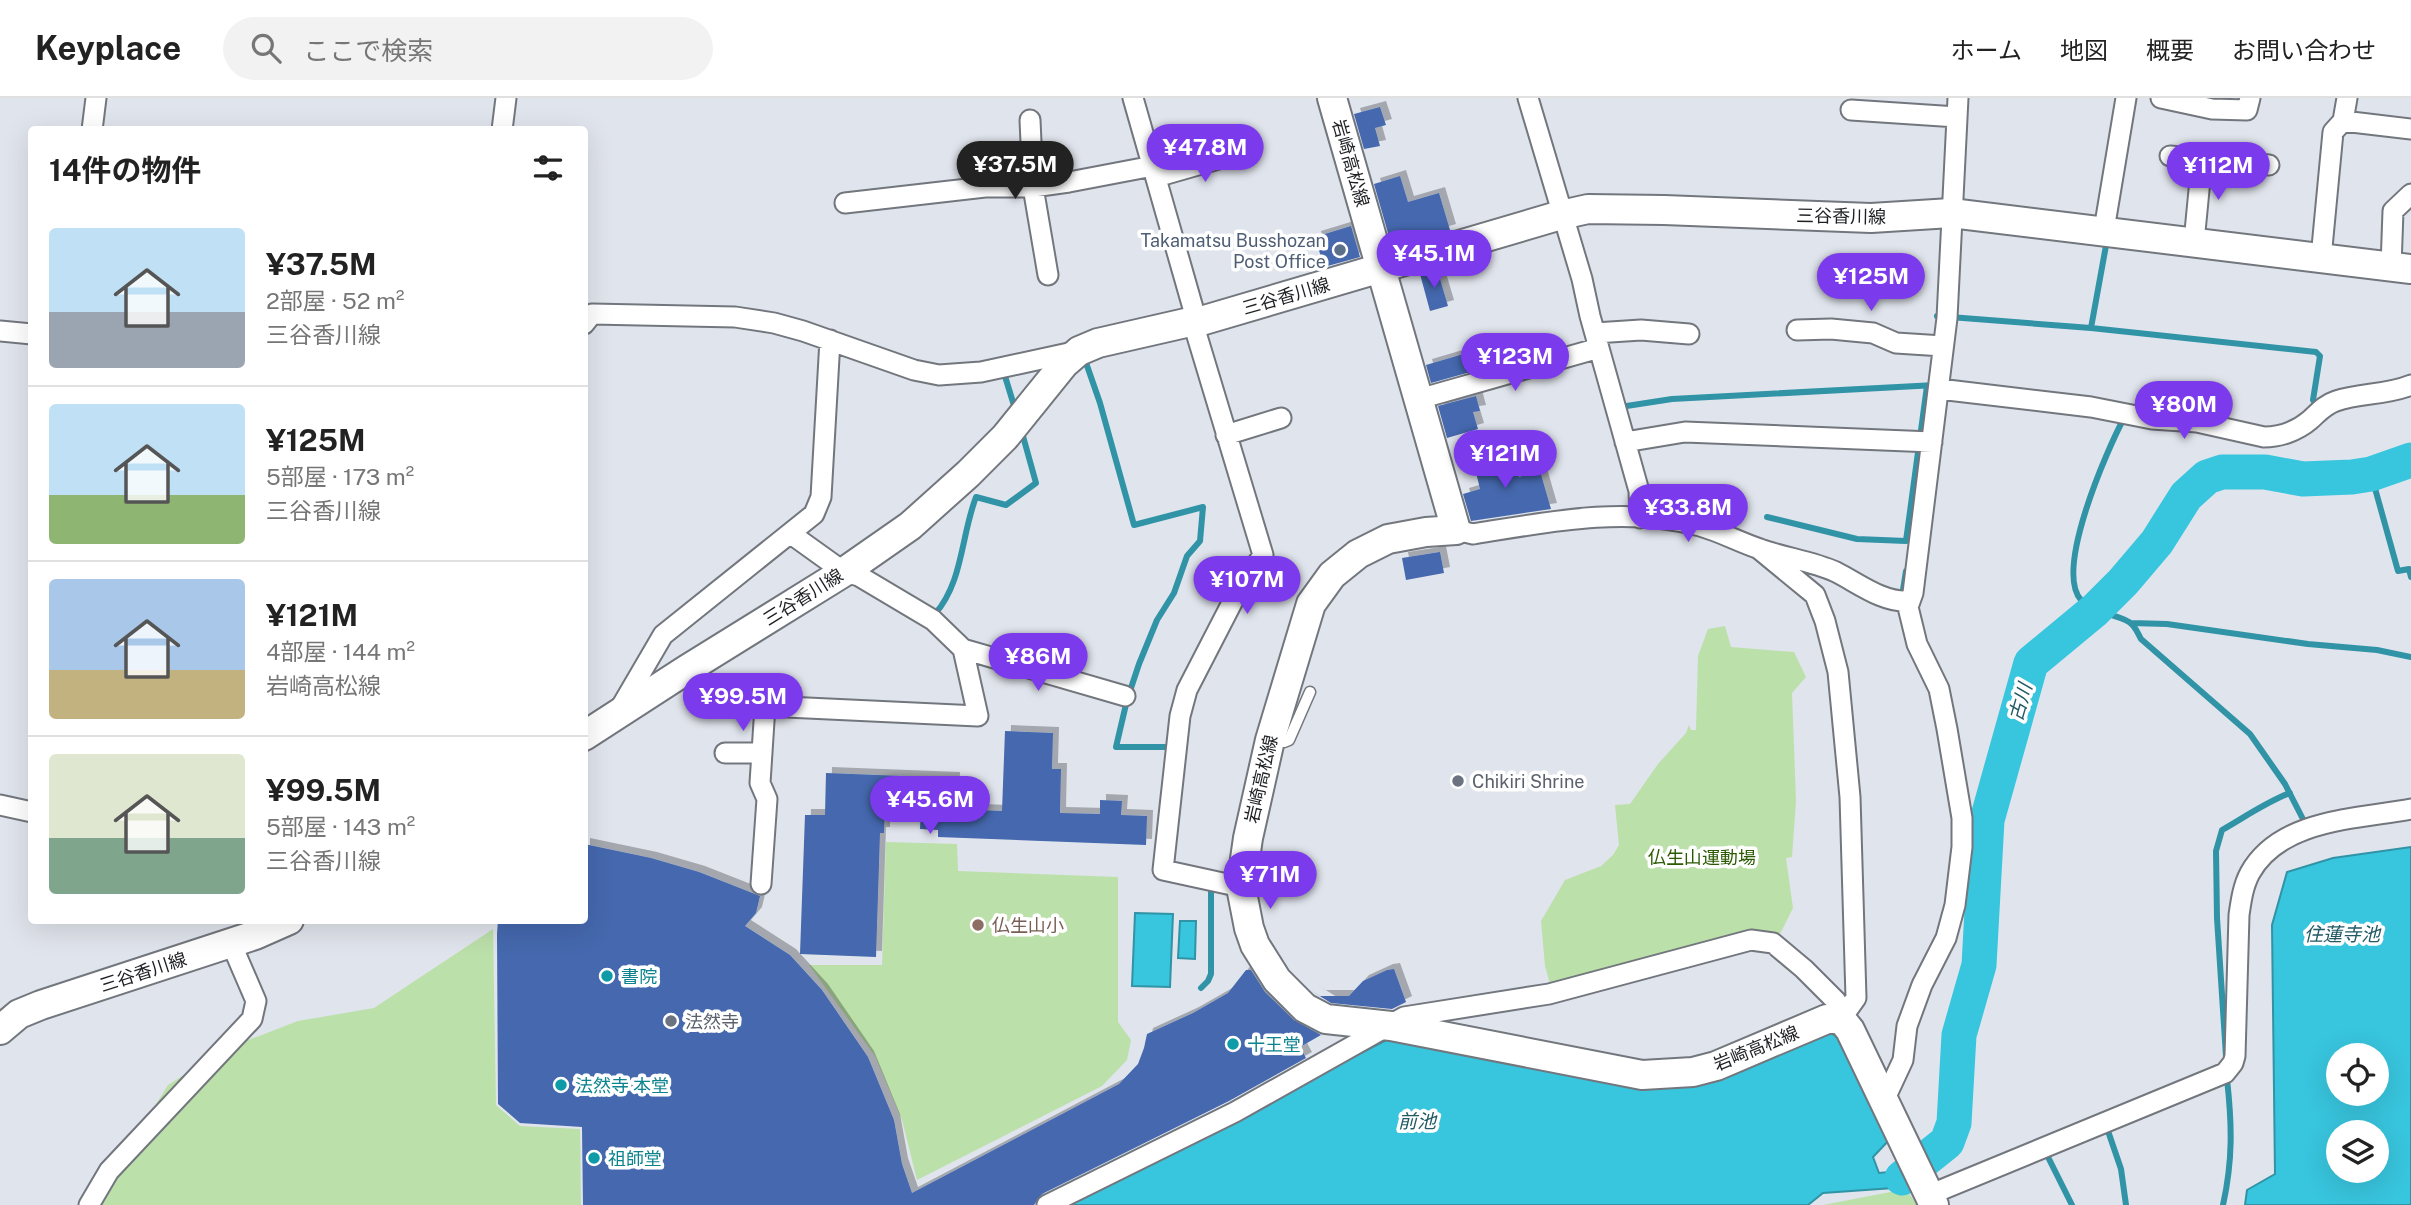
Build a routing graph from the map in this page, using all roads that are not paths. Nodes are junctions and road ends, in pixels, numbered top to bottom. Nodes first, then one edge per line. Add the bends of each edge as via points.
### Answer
1 (96, 98) edge
2 (506, 98) edge
3 (1133, 98) edge
4 (1332, 98) edge
5 (1528, 98) edge
6 (2126, 98) edge
7 (2161, 98) edge
8 (2250, 98) edge
9 (2347, 98) edge
10 (1957, 108) edge
11 (1851, 110) dead end
12 (1030, 120) dead end
13 (2343, 121) junction
14 (92, 126) edge
15 (502, 126) edge
16 (2411, 129) edge
17 (1243, 152) dead end
18 (2170, 156) dead end
19 (2202, 159) junction
20 (2269, 165) dead end
21 (1154, 172) junction
22 (1033, 187) junction
23 (2411, 194) edge
24 (845, 203) dead end
25 (1951, 213) junction
26 (1561, 215) junction
27 (2104, 230) junction
28 (2194, 242) junction
29 (2321, 258) junction
30 (2401, 268) edge
31 (1381, 269) junction
32 (1048, 275) dead end
33 (588, 319) edge
34 (1195, 321) junction
35 (1797, 330) dead end
36 (0, 331) edge
37 (28, 334) edge
38 (1689, 334) dead end
39 (830, 340) junction
40 (1597, 340) junction
41 (1943, 346) junction
42 (1079, 351) junction
43 (2411, 384) edge
44 (1939, 389) junction
45 (1419, 399) junction
46 (1280, 418) dead end
47 (1226, 435) junction
48 (1625, 442) junction
49 (1932, 442) junction
50 (1640, 518) junction
51 (1456, 530) junction
52 (791, 534) junction
53 (1759, 549) junction
54 (844, 572) junction
55 (1909, 601) junction
56 (963, 649) junction
57 (1310, 692) dead end
58 (1125, 696) dead end
59 (616, 716) junction
60 (588, 734) edge
61 (1270, 740) junction
62 (725, 753) dead end
63 (762, 753) junction
64 (0, 805) edge
65 (2411, 809) edge
66 (28, 810) edge
67 (761, 884) dead end
68 (1241, 887) junction
69 (279, 924) edge
70 (231, 943) junction
71 (1840, 1019) junction
72 (1391, 1026) junction
73 (0, 1029) edge
74 (1883, 1103) junction
75 (1929, 1194) edge
76 (89, 1205) edge
77 (1046, 1205) edge

1 - 14 street
2 - 15 street
3 - 21 street
4 - 31 main road, 岩崎高松線
5 - 26 street
6 - 27 street
7 - 8 street via 2213,109 2248,110
9 - 13 street
10 - 11 street
10 - 25 street
12 - 22 street
13 - 16 street
13 - 29 street via 2333,132
17 - 21 street
18 - 19 street
19 - 20 street
19 - 28 street
21 - 22 street
21 - 34 street
22 - 24 street via 985,187
22 - 32 street
23 - 30 street via 2393,211
25 - 26 main road, 三谷香川線 via 1871,219 1588,209
25 - 27 main road, 三谷香川線
25 - 41 street
26 - 31 main road, 三谷香川線
26 - 40 street
27 - 28 main road, 三谷香川線
28 - 29 main road, 三谷香川線
29 - 30 main road, 三谷香川線
31 - 34 main road, 三谷香川線
31 - 45 main road, 岩崎高松線
33 - 39 street via 592,314 735,317
34 - 42 main road, 三谷香川線
34 - 47 street
35 - 41 street via 1831,328 1873,333 1896,343
36 - 37 street
38 - 40 street via 1642,331
39 - 42 street via 939,375 981,372
39 - 52 street via 821,496 814,514
40 - 45 street
40 - 48 street
41 - 44 street
42 - 54 main road, 三谷香川線 via 968,474 910,526
43 - 44 street via 2336,401 2297,429 2273,437 2197,422
44 - 49 street
45 - 51 main road, 岩崎高松線
46 - 47 street
47 - 68 street via 1263,555 1236,595 1187,690 1180,716 1163,870
48 - 49 street via 1685,432
48 - 50 street via 1639,491
49 - 55 street
50 - 51 street via 1590,517 1473,534
50 - 53 street via 1682,522
51 - 61 main road, 岩崎高松線 via 1388,539 1358,554 1332,575 1311,604
52 - 54 street
52 - 59 street via 663,635
53 - 55 street via 1817,565 1876,593
53 - 71 street via 1815,595 1841,690 1850,797 1856,998
54 - 56 street via 859,576 933,620
54 - 59 main road, 三谷香川線
55 - 74 street via 1917,644 1939,689 1962,818 1962,847 1946,938 1922,985 1907,1026 1903,1060
56 - 58 street
56 - 63 street via 978,716 765,706
57 - 61 lane via 1289,740
59 - 60 main road, 三谷香川線
61 - 68 main road, 岩崎高松線
62 - 63 street
63 - 67 street via 760,783 767,799
64 - 66 street
65 - 75 street via 2296,833 2256,863 2239,915 2235,1056 2225,1073
68 - 72 main road, 岩崎高松線 via 1255,946 1277,980 1305,1008 1326,1019
69 - 70 main road, 三谷香川線
70 - 73 main road, 三谷香川線 via 41,1005
70 - 76 street via 256,1001 252,1019 109,1171
71 - 72 main road, 岩崎高松線 via 1827,1019 1716,1066 1669,1075 1642,1075
71 - 72 street via 1836,1001 1804,969 1773,943 1751,940 1549,994 1404,1017
71 - 74 main road via 1850,1030
72 - 77 street via 1235,1112
74 - 75 main road

